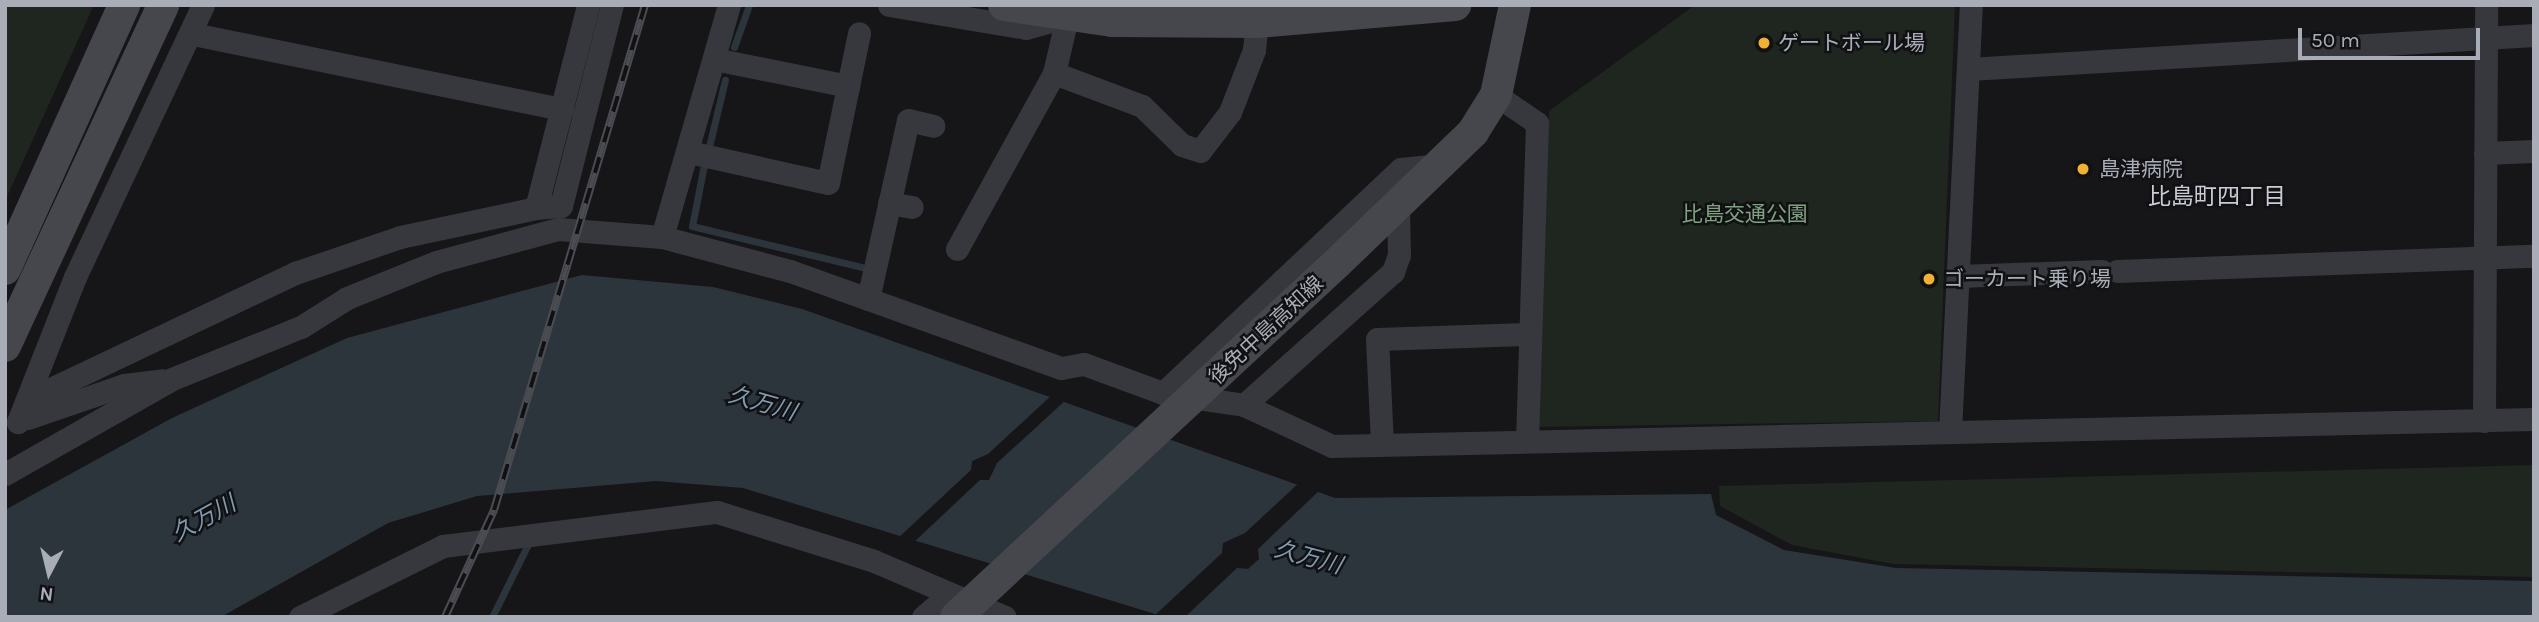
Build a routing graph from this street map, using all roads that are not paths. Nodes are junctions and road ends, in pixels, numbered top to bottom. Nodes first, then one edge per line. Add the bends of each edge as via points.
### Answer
1 (124, 5) edge
2 (163, 5) edge
3 (202, 5) edge
4 (588, 5) edge
5 (612, 5) edge
6 (729, 5) edge
7 (889, 5) edge
8 (1004, 5) edge
9 (1455, 5) edge
10 (1515, 5) edge
11 (1971, 5) edge
12 (2486, 5) edge
13 (1070, 10) edge
14 (1257, 22) junction
15 (859, 33) dead end
16 (193, 34) junction
17 (2534, 35) edge
18 (2486, 38) junction
19 (714, 59) junction
20 (1969, 69) junction
21 (1054, 72) junction
22 (848, 86) junction
23 (1496, 94) junction
24 (562, 109) junction
25 (933, 126) dead end
26 (2534, 151) edge
27 (689, 152) junction
28 (2485, 153) junction
29 (1440, 165) junction
30 (889, 203) junction
31 (912, 207) dead end
32 (536, 208) junction
33 (1398, 209) junction
34 (662, 237) junction
35 (957, 249) dead end
36 (2534, 256) edge
37 (2484, 258) junction
38 (10, 259) edge
39 (1958, 276) junction
40 (868, 299) junction
41 (1530, 334) junction
42 (5, 346) edge
43 (172, 379) junction
44 (1163, 393) junction
45 (1244, 405) junction
46 (2534, 419) edge
47 (2484, 421) junction
48 (12, 426) edge
49 (1950, 432) junction
50 (1527, 439) junction
51 (1382, 444) junction
52 (5, 474) edge
53 (961, 601) edge
54 (1000, 616) edge
55 (300, 617) edge
56 (923, 617) edge

1 - 38 street
2 - 42 street
3 - 16 street
4 - 24 street
5 - 32 street via 561,206
6 - 19 street
7 - 13 street via 1026,28
8 - 13 street
9 - 14 street
10 - 23 street, 後免中島高知線
11 - 20 street
12 - 18 street
13 - 14 street
13 - 21 street
14 - 21 street via 1230,112 1200,151 1182,145 1142,106
15 - 22 street
16 - 24 street
16 - 48 street via 75,278
17 - 18 street
18 - 20 street
18 - 28 street
19 - 22 street
19 - 27 street
20 - 39 street
21 - 35 street
22 - 27 street via 828,183
23 - 29 street, 後免中島高知線 via 1473,132
23 - 41 street via 1537,123
24 - 32 street
25 - 30 street via 908,120
26 - 28 street
27 - 34 street
28 - 37 street
29 - 33 street, 後免中島高知線
29 - 44 street via 1401,169
30 - 31 street
30 - 40 street
32 - 48 street via 400,237 295,273 55,387
33 - 45 street via 1399,255 1393,272
33 - 53 street, 後免中島高知線, bridge
34 - 40 street
34 - 43 street via 558,229 436,262
36 - 37 street
37 - 39 street
37 - 47 street
39 - 49 street
40 - 44 street via 1061,368 1084,364
41 - 50 street
41 - 51 street via 1377,339
43 - 48 street via 124,385
43 - 52 street
44 - 45 street
45 - 51 street via 1332,446
46 - 47 street
47 - 49 street
49 - 50 street
50 - 51 street
53 - 54 street
53 - 55 street via 874,561 717,512 443,546
53 - 56 street

